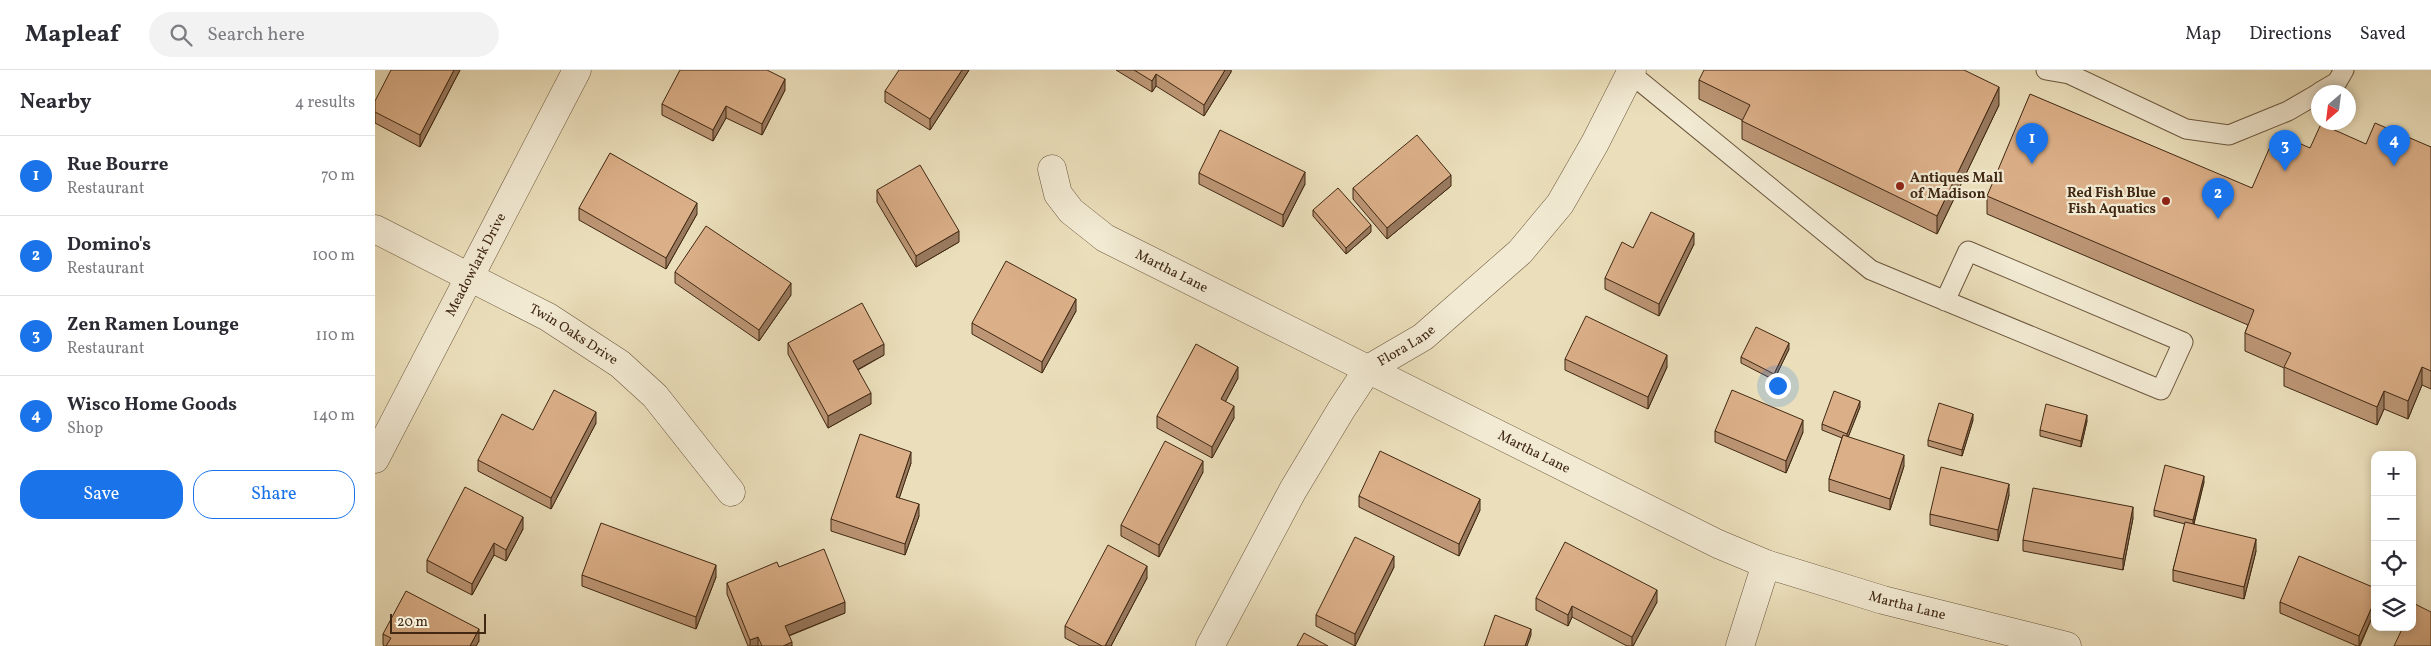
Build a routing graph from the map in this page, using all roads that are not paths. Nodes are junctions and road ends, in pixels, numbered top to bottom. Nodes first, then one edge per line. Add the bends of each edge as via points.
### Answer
1 (577, 70) edge
2 (2046, 70) edge
3 (2344, 70) edge
4 (1631, 72) edge
5 (2332, 85) edge
6 (2311, 98) edge
7 (1052, 169) dead end
8 (375, 229) edge
9 (470, 278) junction
10 (1945, 301) junction
11 (1368, 370) junction
12 (375, 459) edge
13 (731, 492) dead end
14 (1766, 564) junction
15 (1210, 646) edge
16 (1741, 646) edge
17 (2067, 646) edge

1 - 9 street, Meadowlark Drive
2 - 6 lane via 2069,74 2186,129 2229,135 2288,111
3 - 5 lane
4 - 10 lane via 1871,270
4 - 11 street, Flora Lane via 1559,204 1519,252 1423,337
7 - 11 street, Martha Lane via 1058,194 1071,211 1105,238
8 - 9 street, Twin Oaks Drive
9 - 12 street, Meadowlark Drive
9 - 13 street, Twin Oaks Drive via 548,317 620,364 655,396
10 - 10 lane via 2161,390 2183,342 1968,251
11 - 14 street, Martha Lane via 1718,544
11 - 15 street, Flora Lane via 1293,490
14 - 16 street
14 - 17 street, Martha Lane via 1883,600

